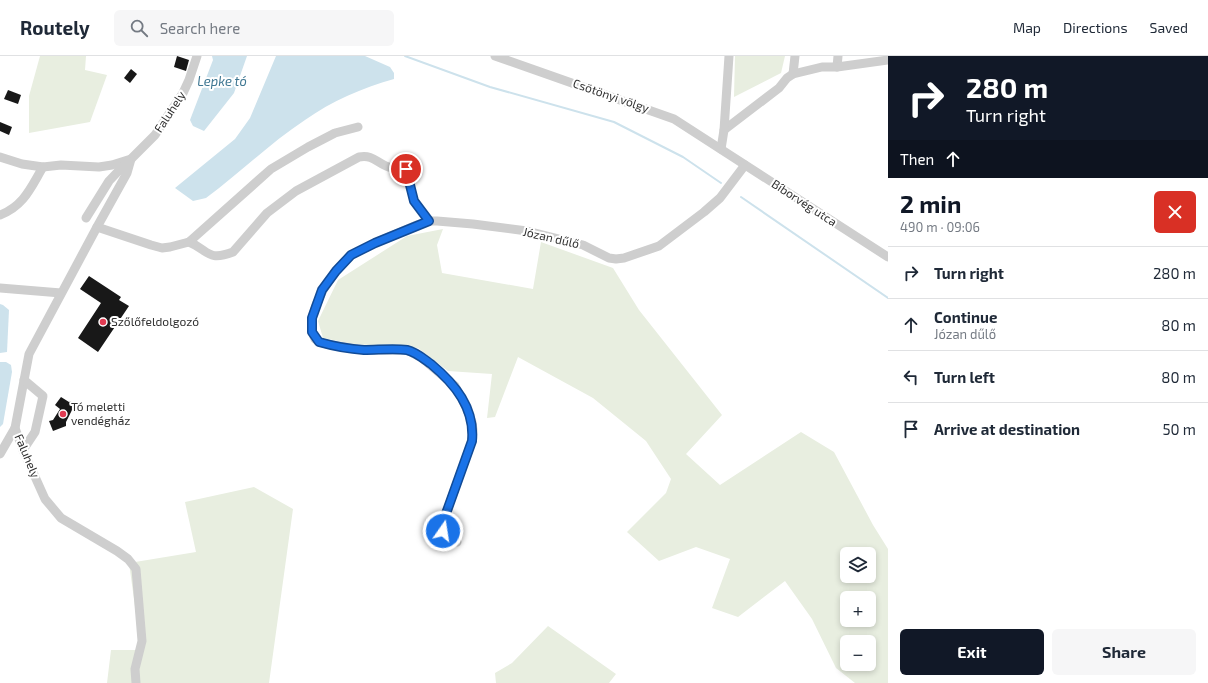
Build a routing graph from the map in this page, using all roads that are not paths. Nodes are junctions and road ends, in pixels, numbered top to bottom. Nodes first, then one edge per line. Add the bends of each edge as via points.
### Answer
1 (197, 56) edge
2 (495, 56) edge
3 (729, 56) edge
4 (795, 56) edge
5 (838, 56) edge
6 (888, 60) edge
7 (837, 68) junction
8 (793, 74) junction
9 (358, 128) dead end
10 (724, 130) junction
11 (721, 149) junction
12 (0, 157) edge
13 (131, 159) junction
14 (745, 165) junction
15 (44, 167) junction
16 (0, 214) edge
17 (86, 218) dead end
18 (429, 221) junction
19 (97, 227) junction
20 (189, 242) junction
21 (888, 257) edge
22 (0, 288) edge
23 (61, 293) junction
24 (24, 380) junction
25 (15, 428) junction
26 (23, 450) junction
27 (0, 454) edge
28 (457, 542) dead end
29 (136, 683) edge

1 - 13 street, Faluhely via 183,93 155,135
2 - 11 street, Csötönyi völgy via 674,119
3 - 10 street
4 - 8 street
5 - 7 street
6 - 7 street
7 - 8 street via 822,67
8 - 10 street via 779,88
9 - 20 street via 336,133 271,170
10 - 11 street
11 - 14 street, Bíborvég utca
12 - 15 street, Faluhely
13 - 15 street, Faluhely via 99,167
13 - 17 street via 108,181
13 - 19 street, Faluhely via 127,173
14 - 18 street, Józan dűlő via 720,198 659,246 616,259 605,257 583,244 527,231
14 - 21 street, Bíborvég utca
15 - 16 street via 22,201
18 - 20 street via 414,201 406,169 387,167 368,156 359,157 296,191 267,213 233,252 211,255
18 - 28 street, Józan dűlő via 351,255 322,290 312,318 312,332 319,342 326,344 363,350 407,350 435,368 455,386 472,422 473,430 472,441 443,522 446,536
19 - 20 street via 162,248
19 - 23 street, Faluhely
22 - 23 street
23 - 24 street, Faluhely via 29,354
24 - 25 street, Faluhely
24 - 26 street via 43,396 35,432
25 - 26 street, Faluhely
25 - 27 street
26 - 29 street, Faluhely via 45,499 61,518 117,551 128,559 136,570 142,641 135,669

